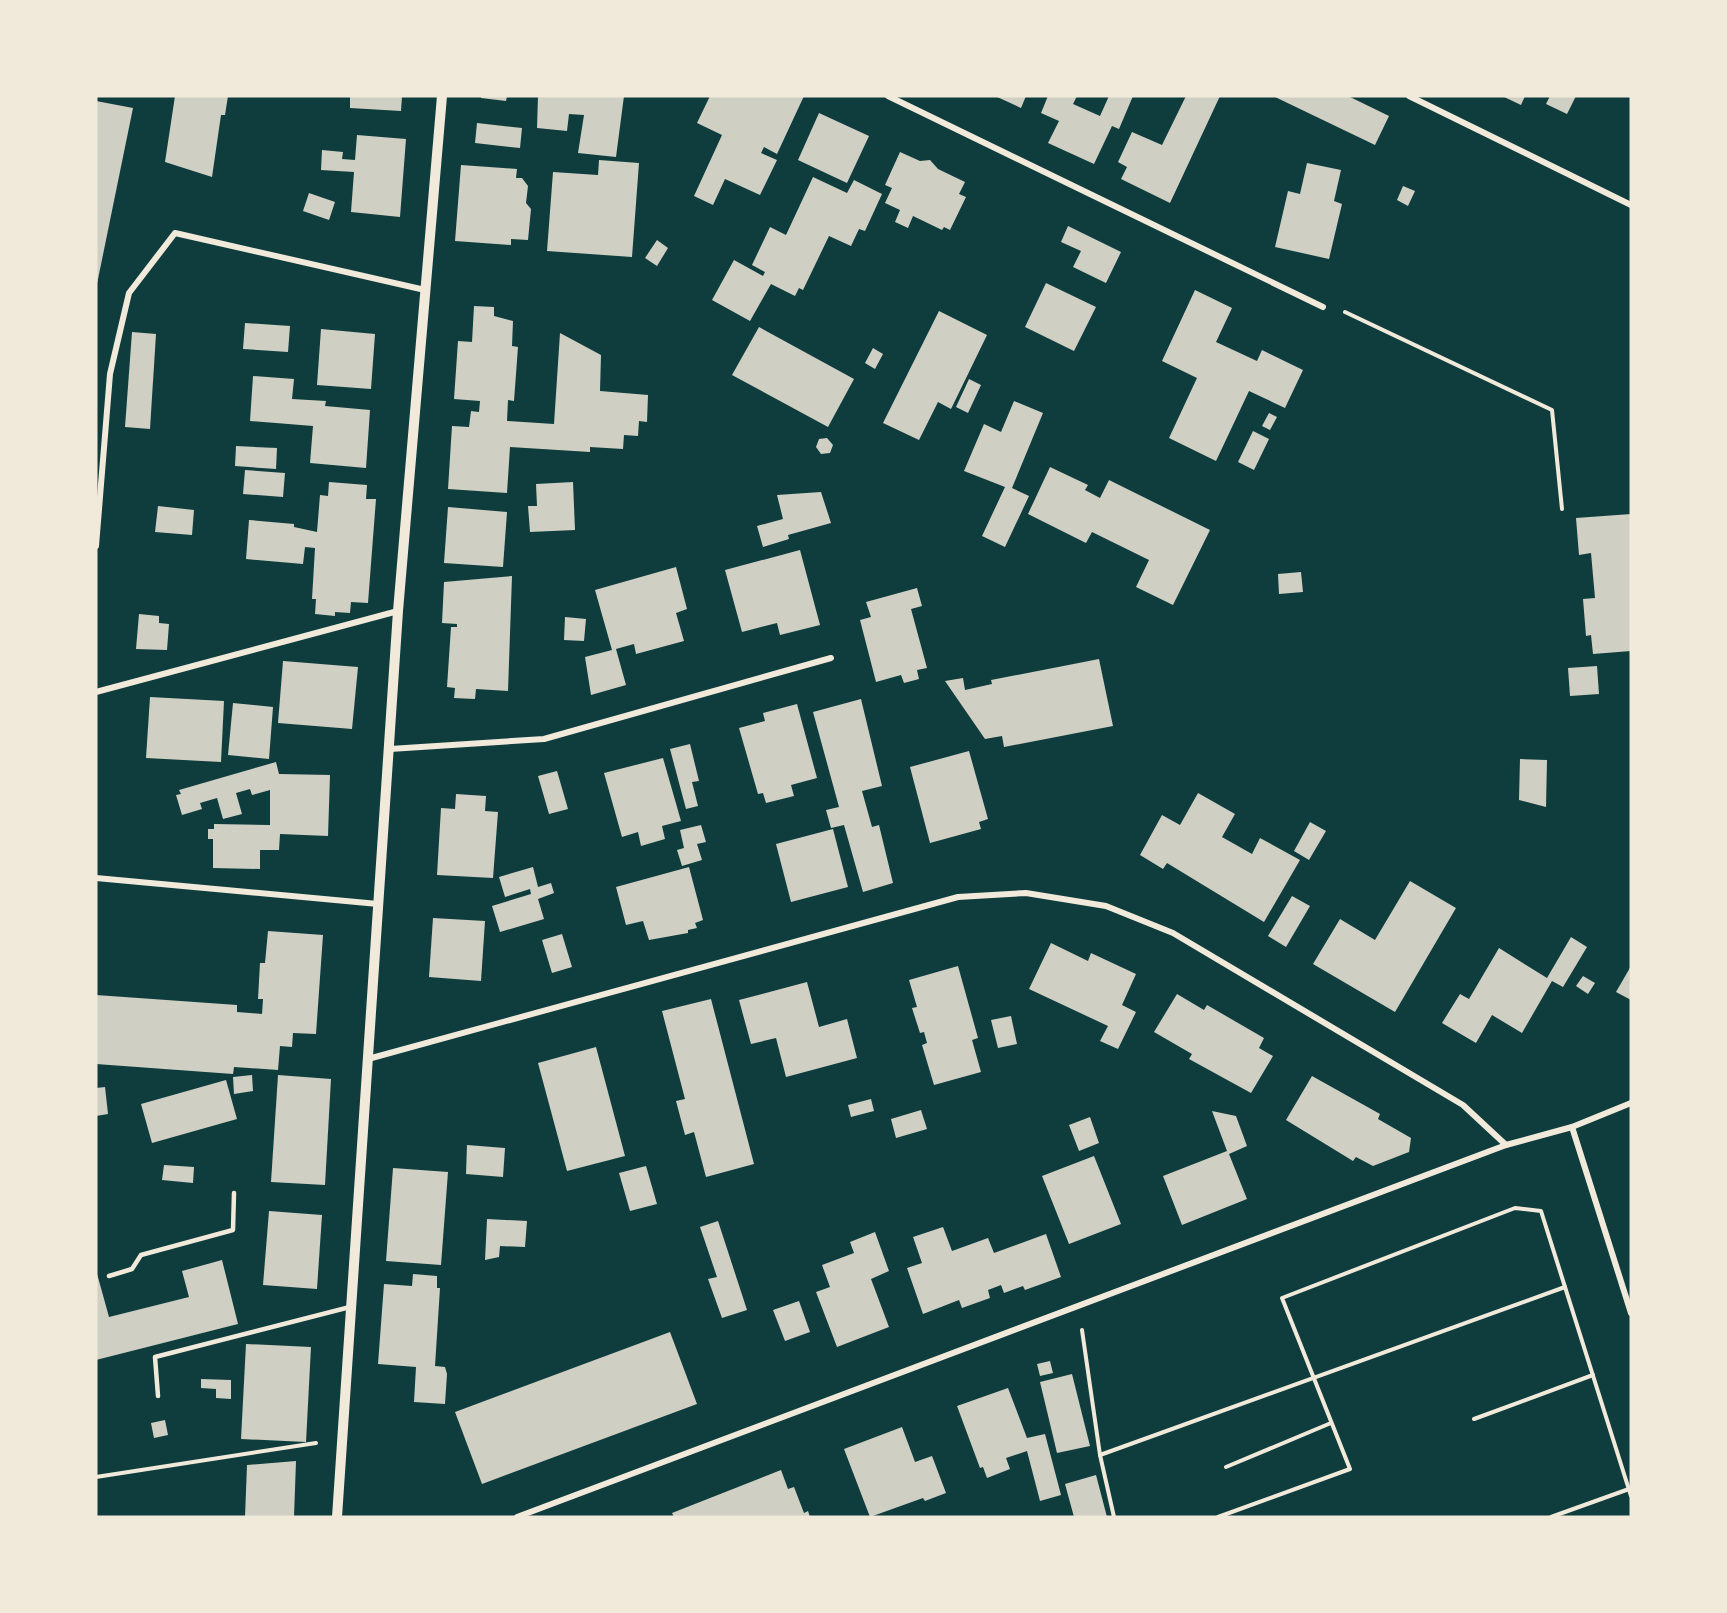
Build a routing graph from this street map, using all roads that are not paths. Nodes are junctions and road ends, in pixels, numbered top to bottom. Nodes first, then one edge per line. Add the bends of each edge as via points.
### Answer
1 (442, 96) edge
2 (888, 96) edge
3 (1409, 96) edge
4 (1631, 205) edge
5 (425, 290) junction
6 (1323, 307) road end
7 (96, 546) edge
8 (398, 611) junction
9 (831, 658) dead end
10 (96, 692) edge
11 (390, 749) junction
12 (96, 878) edge
13 (378, 904) junction
14 (368, 1059) junction
15 (1631, 1103) edge
16 (1572, 1127) junction
17 (1506, 1145) junction
18 (234, 1193) dead end
19 (109, 1275) dead end
20 (350, 1307) junction
21 (1631, 1313) edge
22 (158, 1396) dead end
23 (337, 1517) edge
24 (517, 1517) edge

1 - 5 street
2 - 6 street
3 - 4 street
5 - 7 street via 176,233 129,293 110,374
5 - 8 street
8 - 10 street
8 - 11 street
9 - 11 street via 544,739
11 - 13 street
12 - 13 street
13 - 14 street
14 - 17 street via 958,897 1026,893 1106,906 1173,933 1463,1105
14 - 20 street
15 - 16 street
16 - 17 street
16 - 21 street
17 - 24 street
18 - 19 lane via 233,1230 141,1255 132,1269
20 - 22 lane via 155,1357
20 - 23 street

